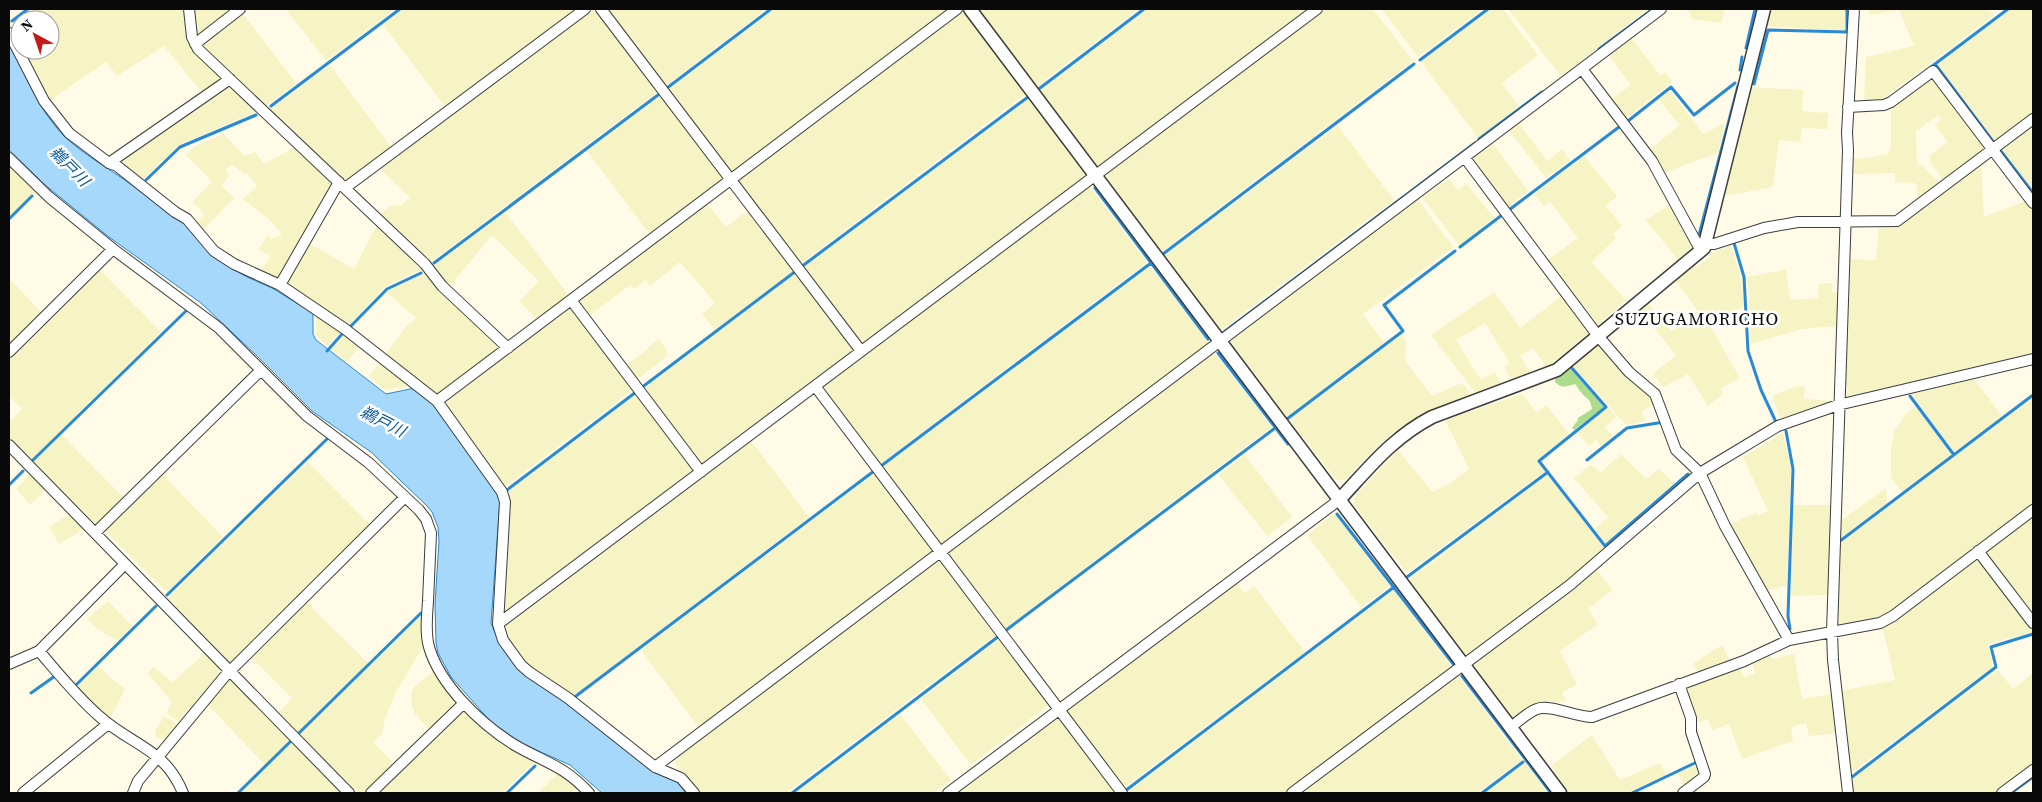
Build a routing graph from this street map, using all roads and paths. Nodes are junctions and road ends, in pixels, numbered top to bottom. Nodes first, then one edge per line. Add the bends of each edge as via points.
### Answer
1 (189, 9) edge
2 (240, 9) edge
3 (585, 9) edge
4 (601, 9) edge
5 (957, 9) edge
6 (970, 9) edge
7 (1317, 9) edge
8 (1661, 9) edge
9 (1764, 9) edge
10 (1854, 9) edge
11 (9, 33) edge
12 (195, 44) junction
13 (1582, 69) junction
14 (230, 78) junction
15 (1848, 107) junction
16 (2033, 119) edge
17 (1993, 150) junction
18 (9, 158) edge
19 (1465, 158) junction
20 (109, 164) junction
21 (1095, 176) junction
22 (730, 180) junction
23 (342, 185) junction
24 (2033, 203) edge
25 (1845, 221) junction
26 (1703, 248) junction
27 (113, 249) junction
28 (280, 285) junction
29 (571, 300) junction
30 (1598, 336) junction
31 (1220, 342) junction
32 (508, 348) junction
33 (861, 351) junction
34 (9, 352) edge
35 (2033, 359) edge
36 (261, 370) junction
37 (815, 386) junction
38 (437, 401) junction
39 (1838, 405) junction
40 (9, 445) edge
41 (701, 472) junction
42 (1700, 473) junction
43 (405, 496) junction
44 (1338, 500) junction
45 (2033, 510) edge
46 (95, 533) junction
47 (1978, 551) junction
48 (940, 552) junction
49 (125, 564) junction
50 (2033, 623) edge
51 (498, 624) junction
52 (1832, 632) junction
53 (1788, 640) junction
54 (39, 651) junction
55 (9, 664) edge
56 (1464, 664) junction
57 (230, 670) junction
58 (1679, 684) junction
59 (464, 703) junction
60 (1058, 708) junction
61 (108, 724) junction
62 (1511, 727) junction
63 (158, 756) junction
64 (655, 767) junction
65 (2033, 770) edge
66 (23, 793) edge
67 (133, 793) edge
68 (183, 793) edge
69 (349, 793) edge
70 (371, 793) edge
71 (589, 793) edge
72 (694, 793) edge
73 (948, 793) edge
74 (1122, 793) edge
75 (1292, 793) edge
76 (1560, 793) edge
77 (1683, 793) edge
78 (1848, 793) edge
79 (2002, 793) edge

1 - 12 street
2 - 12 street
3 - 23 street
4 - 22 street
5 - 22 street
6 - 21 street
7 - 21 street
8 - 13 street
9 - 26 street
10 - 15 street
11 - 20 street via 44,100 69,133
12 - 14 street
13 - 19 street
13 - 26 street via 1652,161
14 - 20 street
14 - 23 street
15 - 17 street via 1892,102 1932,71
15 - 25 street
16 - 17 street
17 - 24 street
17 - 25 street via 1897,221
18 - 27 street via 49,197
19 - 30 street
19 - 31 street
20 - 28 street via 117,166 187,219 214,251
21 - 31 street
21 - 33 street
22 - 29 street
22 - 33 street
23 - 28 street
23 - 32 street
25 - 26 street via 1798,222 1764,228
25 - 39 street
26 - 30 street
27 - 34 street
27 - 36 street via 219,328
28 - 38 street via 345,329
29 - 32 street
29 - 41 street
30 - 42 street via 1629,372 1655,394 1676,450
30 - 44 street via 1551,374 1432,417 1416,426 1399,437
31 - 44 street
31 - 48 street
32 - 38 street
33 - 37 street
35 - 39 street
36 - 43 street via 307,416 369,463
36 - 46 street
37 - 41 street
37 - 48 street
38 - 51 street via 502,492 505,502
39 - 42 street via 1778,426
39 - 52 street
40 - 46 street
41 - 51 street
42 - 53 street via 1725,526
42 - 56 street via 1570,584
43 - 57 street
43 - 59 street via 426,519 431,533 429,646 440,670
44 - 56 street
44 - 60 street
45 - 47 street
46 - 49 street
47 - 50 street
47 - 52 street via 1880,623
48 - 60 street
48 - 64 street
49 - 54 street
49 - 57 street
51 - 64 street via 503,640 521,665
52 - 53 street
52 - 78 street
53 - 58 street via 1744,662
54 - 55 street
54 - 61 street
56 - 62 street
56 - 75 street
57 - 63 street
57 - 69 street
58 - 62 street via 1592,717 1536,709
58 - 77 street via 1705,774
59 - 70 street
59 - 71 street via 510,742 555,765 575,778
60 - 73 street
60 - 74 street
61 - 63 street
61 - 66 street
62 - 76 street
63 - 67 street
63 - 68 street via 174,774
64 - 72 street via 681,778
65 - 79 street

